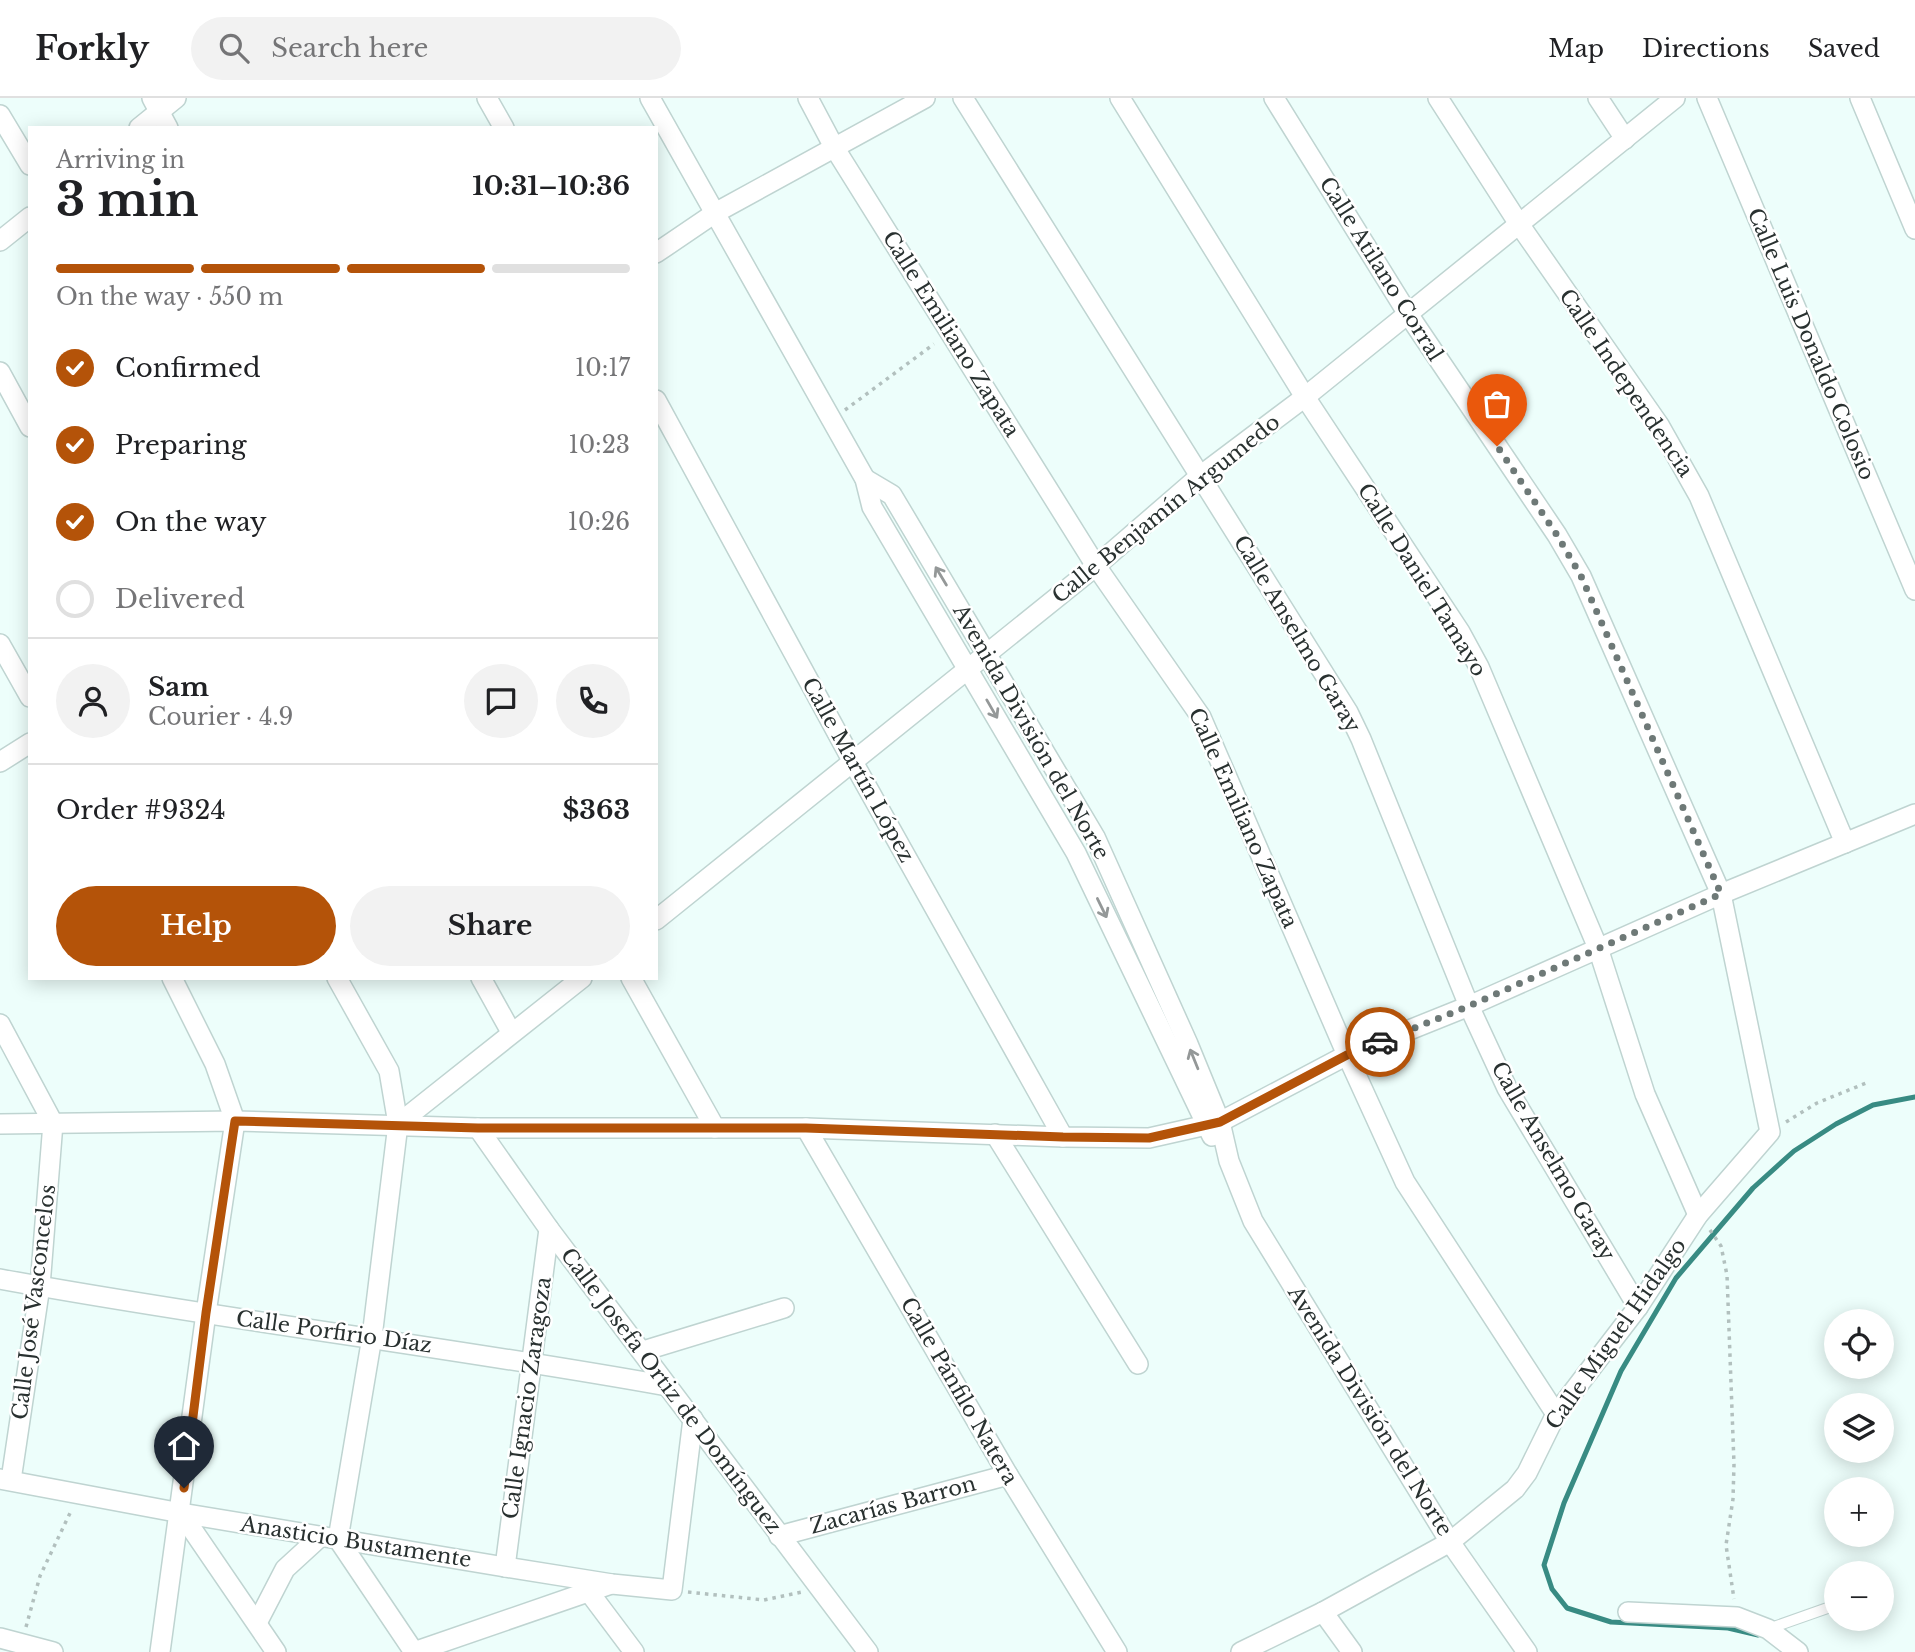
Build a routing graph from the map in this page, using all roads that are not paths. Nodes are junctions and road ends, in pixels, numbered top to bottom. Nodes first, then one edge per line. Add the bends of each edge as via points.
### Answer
1 (176, 98) edge
2 (488, 98) edge
3 (650, 98) edge
4 (808, 98) edge
5 (925, 98) edge
6 (963, 98) edge
7 (1120, 98) edge
8 (1274, 98) edge
9 (1438, 98) edge
10 (1598, 98) edge
11 (1675, 98) edge
12 (1707, 98) edge
13 (1860, 98) edge
14 (160, 112) edge
15 (0, 114) edge
16 (142, 126) edge
17 (503, 126) edge
18 (1625, 139) junction
19 (834, 147) junction
20 (28, 163) edge
21 (715, 213) junction
22 (28, 219) edge
23 (1519, 224) junction
24 (1915, 229) edge
25 (0, 241) edge
26 (658, 252) edge
27 (1408, 314) junction
28 (0, 372) edge
29 (1305, 397) junction
30 (658, 404) edge
31 (28, 423) edge
32 (1200, 476) junction
33 (865, 479) junction
34 (1096, 566) junction
35 (1915, 590) edge
36 (0, 644) edge
37 (988, 654) junction
38 (968, 668) junction
39 (28, 693) edge
40 (28, 744) edge
41 (0, 762) edge
42 (853, 762) junction
43 (1915, 814) edge
44 (1845, 843) junction
45 (1721, 894) junction
46 (658, 918) edge
47 (1598, 948) junction
48 (173, 980) edge
49 (338, 980) edge
50 (482, 980) edge
51 (579, 980) edge
52 (632, 980) edge
53 (1469, 1006) junction
54 (0, 1024) edge
55 (511, 1032) junction
56 (1347, 1055) junction
57 (235, 1121) junction
58 (53, 1123) junction
59 (0, 1124) edge
60 (398, 1124) junction
61 (1213, 1124) junction
62 (478, 1128) junction
63 (715, 1128) junction
64 (806, 1128) junction
65 (1770, 1132) joint
66 (995, 1135) junction
67 (1063, 1137) junction
68 (1703, 1221) junction
69 (549, 1229) junction
70 (0, 1279) edge
71 (40, 1286) junction
72 (1638, 1307) junction
73 (784, 1308) dead end
74 (206, 1313) junction
75 (372, 1338) junction
76 (643, 1351) junction
77 (533, 1362) junction
78 (1138, 1364) dead end
79 (667, 1385) junction
80 (1556, 1414) junction
81 (693, 1419) junction
82 (1008, 1475) junction
83 (5, 1480) edge
84 (181, 1513) junction
85 (779, 1536) junction
86 (330, 1538) junction
87 (1450, 1542) junction
88 (505, 1567) junction
89 (612, 1584) junction
90 (589, 1592) junction
91 (1824, 1609) edge
92 (1323, 1612) junction
93 (1628, 1612) dead end
94 (257, 1623) junction
95 (1768, 1629) junction
96 (0, 1638) edge
97 (53, 1652) edge
98 (160, 1652) edge
99 (276, 1652) edge
100 (414, 1652) edge
101 (634, 1652) edge
102 (868, 1652) edge
103 (1117, 1652) edge
104 (1241, 1652) edge
105 (1352, 1652) edge
106 (1527, 1652) edge
107 (1798, 1652) edge

1 - 14 street
2 - 17 street
3 - 21 street, Avenida División del Norte
4 - 19 street, Calle Emiliano Zapata
5 - 19 street
6 - 32 street, Calle Anselmo Garay
7 - 29 street, Calle Daniel Tamayo
8 - 27 street, Calle Atilano Corral
9 - 23 street, Calle Independencia
10 - 18 street
11 - 18 street, Calle Benjamín Argumedo
12 - 35 street, Calle Luis Donaldo Colosio
13 - 24 street
14 - 16 street
15 - 20 street
18 - 23 street, Calle Benjamín Argumedo
19 - 21 street
19 - 34 street, Calle Emiliano Zapata
21 - 26 street
21 - 33 street, Avenida División del Norte
22 - 25 street
23 - 27 street, Calle Benjamín Argumedo
23 - 44 street, Calle Independencia via 1659,425 1699,496
27 - 29 street, Calle Benjamín Argumedo
27 - 45 street, Calle Atilano Corral via 1581,576
28 - 31 street
29 - 32 street, Calle Benjamín Argumedo
29 - 47 street, Calle Daniel Tamayo via 1479,667
30 - 42 street, Calle Martín López
32 - 34 street, Calle Benjamín Argumedo
32 - 53 street, Calle Anselmo Garay via 1357,730
37 -> 33 street, Avenida División del Norte via 892,495
33 - 38 street, Avenida División del Norte via 872,507
34 - 37 street, Calle Benjamín Argumedo
34 - 56 street, Calle Emiliano Zapata via 1201,717
36 - 39 street
37 - 38 street, Calle Benjamín Argumedo
61 -> 37 street, Avenida División del Norte via 1188,1044 1095,836
38 - 42 street, Calle Benjamín Argumedo
38 -> 61 street, Avenida División del Norte via 1076,853
40 - 41 street
42 - 46 street, Calle Benjamín Argumedo
42 - 67 street, Calle Martín López
43 - 44 street
44 - 45 street
45 - 47 street
45 - 65 street, Calle Atilano Corral
47 - 53 street
47 - 68 street, Calle Daniel Tamayo via 1645,1094
48 - 57 street via 215,1064
49 - 60 street via 389,1071
50 - 55 street
51 - 55 street
52 - 63 street
53 - 56 street
53 - 72 street, Calle Anselmo Garay via 1516,1104
54 - 58 street
55 - 60 street
56 - 61 street
56 - 80 street, Calle Emiliano Zapata via 1405,1182
57 - 58 street
57 - 60 street
57 - 74 street
58 - 59 street
58 - 71 street, Calle José Vasconcelos
60 - 62 street
60 - 75 street
61 - 67 street via 1149,1138
61 - 87 street, Avenida División del Norte via 1253,1221
62 - 63 street
62 - 69 street, Calle Josefa Ortiz de Domínguez
63 - 64 street
64 - 66 street
64 - 82 street, Calle Pánfilo Natera
65 - 68 street, Calle Miguel Hidalgo
66 - 67 street
66 - 78 street
68 - 72 street, Calle Miguel Hidalgo
69 - 76 street, Calle Josefa Ortiz de Domínguez
69 - 77 street, Calle Ignacio Zaragoza
70 - 71 street, Calle Porfirio Díaz
71 - 74 street, Calle Porfirio Díaz
71 - 83 street, Calle José Vasconcelos
72 - 80 street, Calle Miguel Hidalgo
73 - 76 street
74 - 75 street, Calle Porfirio Díaz
74 - 84 street
75 - 77 street, Calle Porfirio Díaz
75 - 86 street
76 - 79 street, Calle Josefa Ortiz de Domínguez
77 - 79 street, Calle Porfirio Díaz
77 - 88 street, Calle Ignacio Zaragoza
79 - 81 street, Calle Josefa Ortiz de Domínguez
80 - 87 street, Calle Miguel Hidalgo via 1515,1489
81 - 85 street, Calle Josefa Ortiz de Domínguez
81 - 89 street, Anasticio Bustamente via 672,1590
82 - 85 street, Zacarías Barron
82 - 103 street, Calle Pánfilo Natera
83 - 84 street, Anasticio Bustamente
84 - 86 street, Anasticio Bustamente
84 - 94 street
84 - 98 street
85 - 102 street, Calle Josefa Ortiz de Domínguez
86 - 88 street, Anasticio Bustamente
86 - 94 street via 285,1569
86 - 100 street
87 - 92 street, Calle Miguel Hidalgo
87 - 106 street, Avenida División del Norte
88 - 89 street, Anasticio Bustamente
89 - 90 street
90 - 100 street
90 - 101 street
91 - 95 lane
92 - 104 street, Calle Miguel Hidalgo
92 - 105 street
93 - 95 street via 1737,1617
94 - 99 street
95 - 107 street
96 - 97 street

